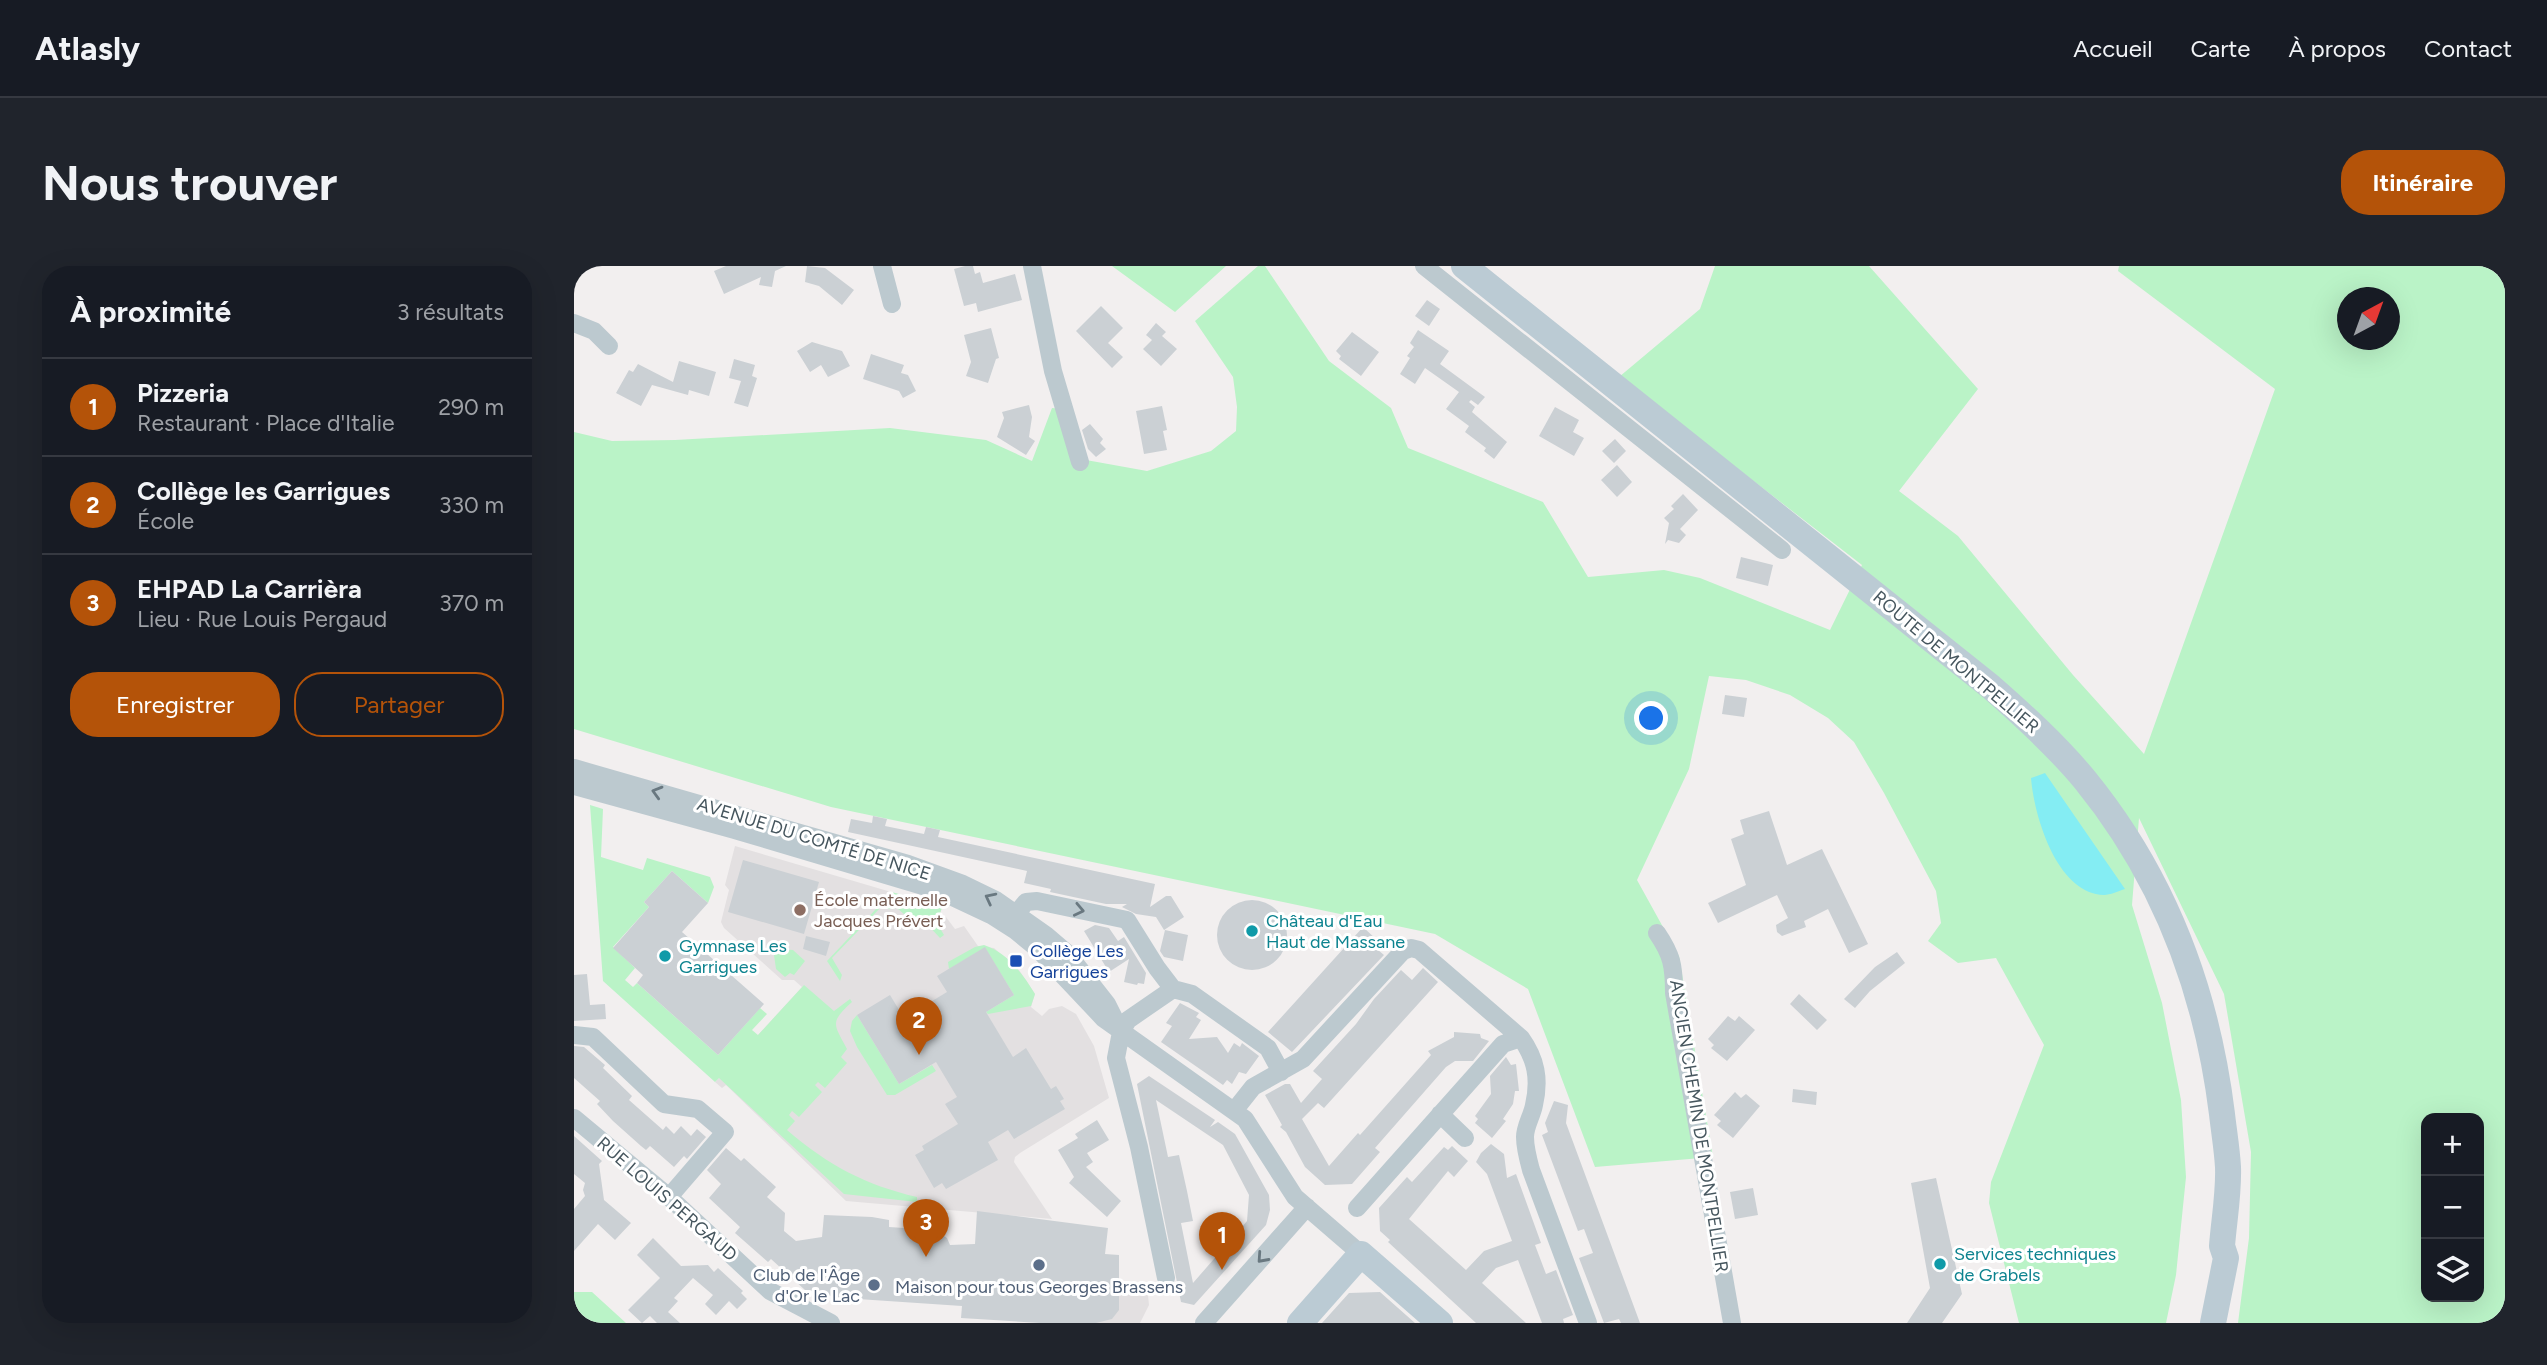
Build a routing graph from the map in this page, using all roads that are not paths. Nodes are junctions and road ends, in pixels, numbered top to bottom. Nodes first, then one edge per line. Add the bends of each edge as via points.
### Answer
1 (883, 266) edge
2 (1032, 266) edge
3 (1424, 266) edge
4 (1464, 266) edge
5 (892, 304) dead end
6 (574, 323) edge
7 (609, 346) dead end
8 (1080, 462) dead end
9 (1782, 550) dead end
10 (574, 768) edge
11 (574, 786) edge
12 (1017, 913) junction
13 (1657, 933) dead end
14 (1173, 989) junction
15 (1121, 1032) junction
16 (574, 1035) edge
17 (1521, 1038) junction
18 (1281, 1072) junction
19 (1234, 1111) junction
20 (1440, 1114) junction
21 (574, 1118) edge
22 (1465, 1138) dead end
23 (668, 1197) junction
24 (1307, 1207) junction
25 (1357, 1208) dead end
26 (2222, 1246) junction
27 (1361, 1254) junction
28 (1166, 1279) dead end
29 (831, 1323) edge
30 (1204, 1323) edge
31 (1300, 1323) edge
32 (1440, 1323) edge
33 (1588, 1323) edge
34 (1732, 1323) edge
35 (2199, 1323) edge
36 (2213, 1323) edge

1 - 5 street
2 - 8 street via 1053,371
3 - 9 street
4 - 26 street, ROUTE DE MONTPELLIER via 1991,687 2040,731 2113,816 2167,910 2205,1019 2217,1072 2228,1168
6 - 7 street via 594,331
12 -> 10 street, AVENUE DU COMTÉ DE NICE via 963,884 908,864
11 - 15 street, AVENUE DU COMTÉ DE NICE via 940,891 1016,931
12 -> 14 street via 1026,902 1037,901 1127,920
12 - 15 street, AVENUE DU COMTÉ DE NICE via 1067,953 1107,1004
13 - 34 street, ANCIEN CHEMIN DE MONTPELLIER via 1673,964 1674,993
14 - 15 street via 1128,1020
14 - 18 street via 1192,994 1268,1048
15 - 19 street
15 - 28 street via 1116,1058
16 - 23 street via 593,1037 664,1104 698,1109 725,1132
17 - 18 street via 1428,956 1411,948 1403,951 1303,1059
17 - 20 street via 1503,1044
17 - 33 street via 1537,1068 1535,1104 1525,1136 1531,1170
18 - 19 street via 1253,1087
19 - 24 street via 1250,1125 1283,1182
20 - 22 street
20 - 25 street
21 - 23 street, RUE LOUIS PERGAUD
23 - 29 street, RUE LOUIS PERGAUD via 770,1291
24 - 27 street
24 -> 30 street
26 - 35 street, ROUTE DE MONTPELLIER via 2215,1256
26 - 36 street, ROUTE DE MONTPELLIER via 2226,1258
27 - 31 street
27 - 32 street

